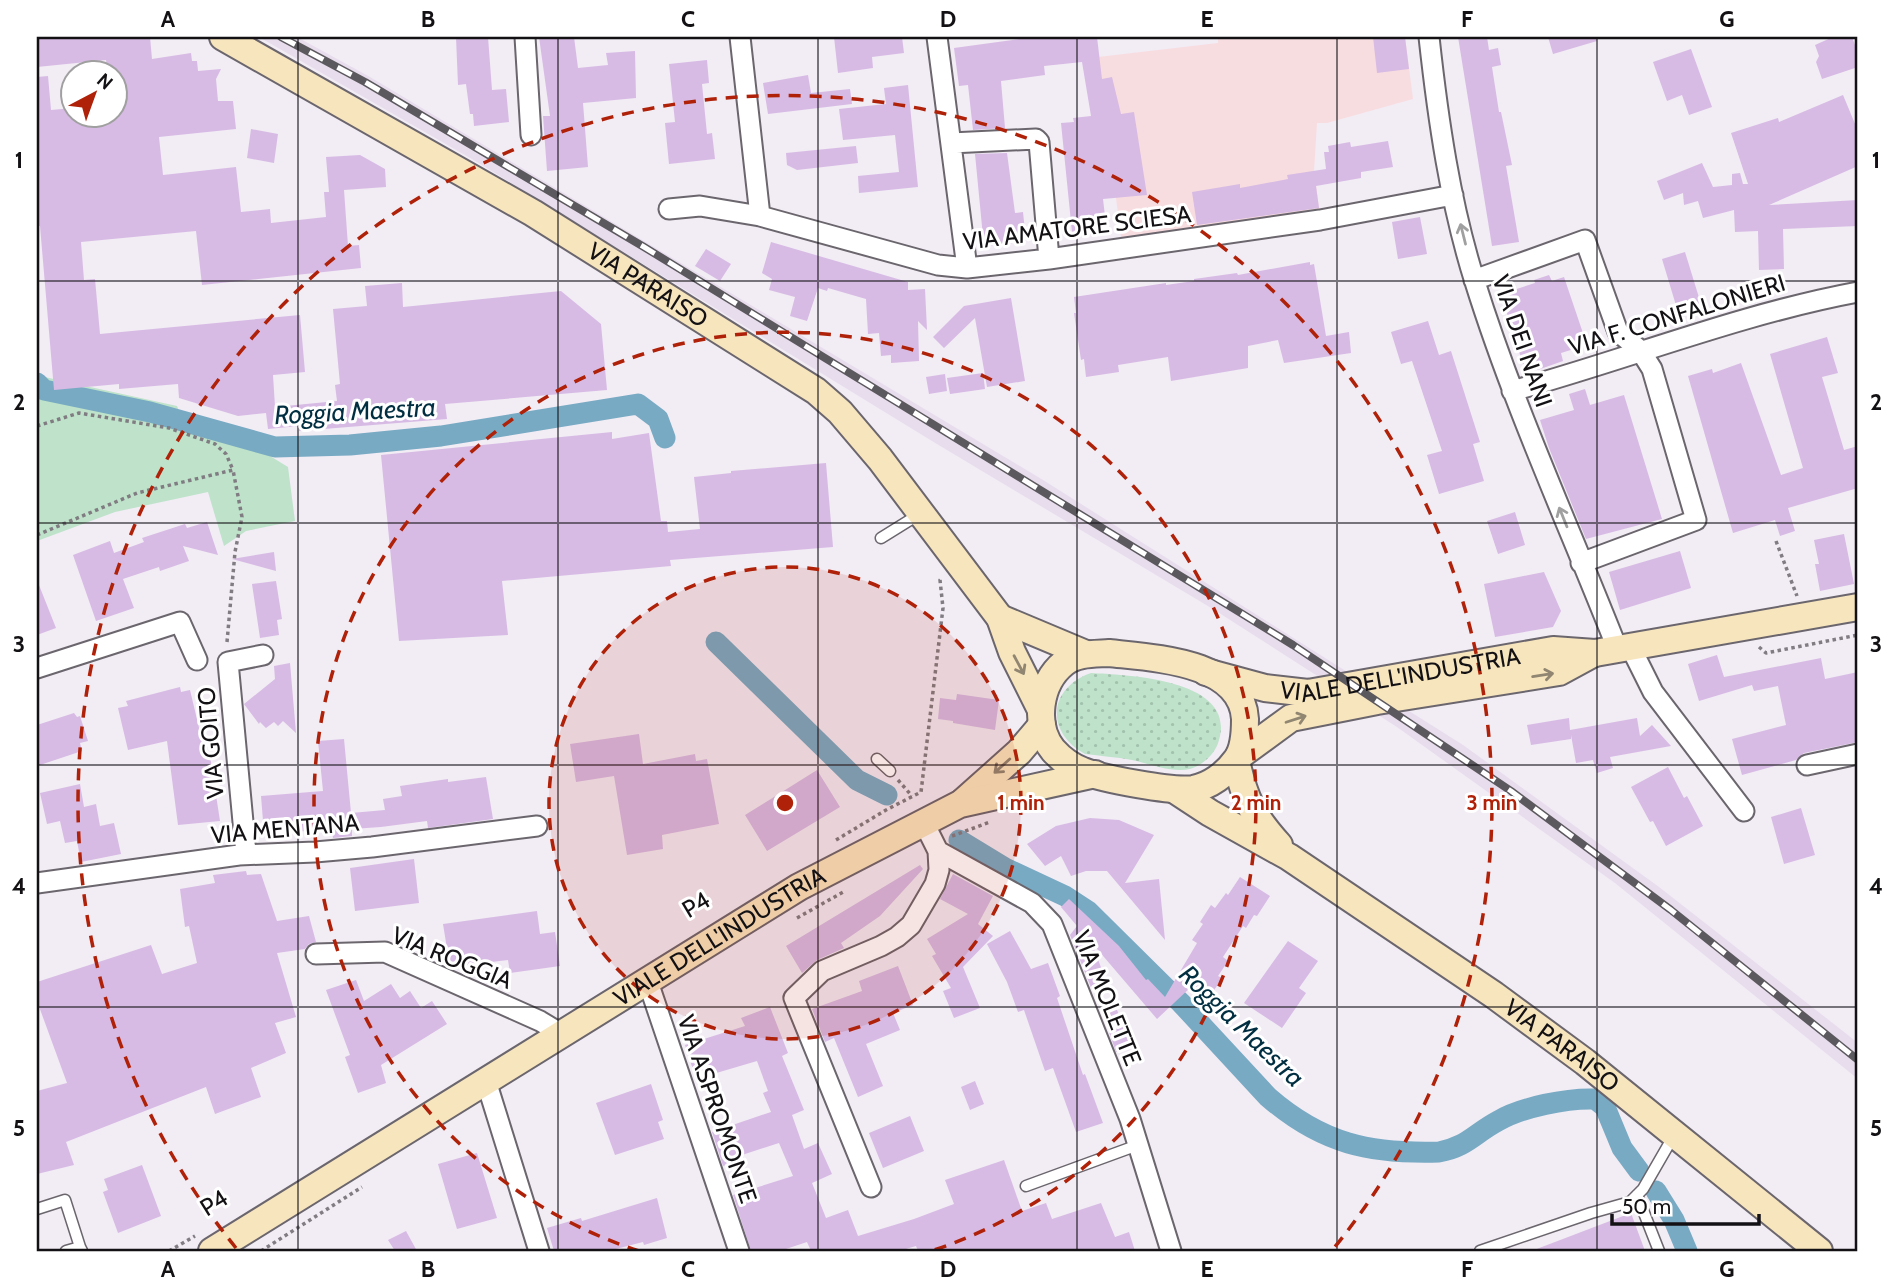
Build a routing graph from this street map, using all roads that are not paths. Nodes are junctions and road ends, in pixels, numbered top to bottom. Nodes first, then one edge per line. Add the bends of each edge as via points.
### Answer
1 (223, 37) edge
2 (525, 37) edge
3 (740, 37) edge
4 (937, 37) edge
5 (1429, 37) edge
6 (531, 135) dead end
7 (951, 143) junction
8 (1453, 194) junction
9 (669, 209) dead end
10 (760, 216) junction
11 (1049, 259) junction
12 (967, 268) junction
13 (1474, 279) junction
14 (1858, 292) edge
15 (1640, 350) junction
16 (1512, 391) junction
17 (922, 513) junction
18 (881, 538) dead end
19 (1581, 562) junction
20 (1858, 607) edge
21 (1000, 618) junction
22 (1614, 649) junction
23 (1086, 654) junction
24 (263, 655) dead end
25 (197, 660) dead end
26 (37, 668) edge
27 (1206, 671) junction
28 (1041, 718) junction
29 (1858, 754) edge
30 (1238, 758) junction
31 (877, 759) dead end
32 (1807, 765) dead end
33 (890, 771) road end
34 (1095, 774) junction
35 (1175, 790) junction
36 (960, 804) junction
37 (1744, 811) dead end
38 (537, 826) dead end
39 (932, 838) junction
40 (246, 854) junction
41 (1289, 857) junction
42 (37, 883) edge
43 (316, 954) dead end
44 (648, 982) junction
45 (563, 1035) junction
46 (486, 1081) junction
47 (1675, 1134) junction
48 (1138, 1145) junction
49 (1026, 1186) dead end
50 (871, 1187) dead end
51 (1637, 1195) junction
52 (37, 1209) edge
53 (208, 1240) edge
54 (81, 1249) edge
55 (66, 1251) edge
56 (539, 1251) edge
57 (739, 1251) edge
58 (1171, 1251) edge
59 (1480, 1251) edge
60 (1659, 1251) edge
61 (1819, 1251) edge

1 - 17 main road, VIA PARAISO via 533,213 816,391 840,412
2 - 6 street
3 - 10 street
4 - 7 street
5 - 8 street, VIA DEI NANI
7 - 11 street via 1040,142
7 - 12 street
8 - 11 street, VIA AMATORE SCIESA via 1320,220
13 -> 8 street, VIA DEI NANI
9 - 10 street, VIA AMATORE SCIESA via 700,206
10 - 12 street, VIA AMATORE SCIESA via 938,265
11 - 12 street, VIA AMATORE SCIESA
13 - 15 street via 1585,240 1618,332
13 - 16 street, VIA DEI NANI
14 - 15 street, VIA F. CONFALONIERI via 1814,300
15 - 16 street, VIA F. CONFALONIERI
15 - 19 street via 1652,369 1696,520
19 -> 16 street, VIA DEI NANI
17 - 18 lane
17 - 21 main road, VIA PARAISO
19 - 22 street, VIA DEI NANI
20 - 22 main road, VIALE DELL'INDUSTRIA
21 - 23 main road, VIA PARAISO
21 -> 28 main road, VIA PARAISO
22 - 27 main road, VIALE DELL'INDUSTRIA via 1553,650 1308,693 1265,688
30 -> 22 main road, VIALE DELL'INDUSTRIA via 1291,718 1559,672
22 - 37 street, VIA DEI NANI via 1653,692
23 - 27 main road via 1146,657
23 - 28 main road via 1064,663 1052,676
24 - 40 street, VIA GOITO via 229,662
25 - 26 street via 180,622
27 - 30 main road via 1233,689 1244,710 1245,732
28 - 34 main road via 1052,749 1066,762
28 -> 36 main road, VIALE DELL'INDUSTRIA via 1019,752
29 - 32 street
30 - 35 main road via 1214,782
30 - 41 main road, VIA PARAISO via 1252,811
31 - 33 lane
34 - 35 main road
34 - 36 main road, VIALE DELL'INDUSTRIA
35 - 41 main road, VIA PARAISO
36 - 39 main road, VIALE DELL'INDUSTRIA
38 - 40 street, VIA MENTANA via 349,849
39 - 44 main road, VIALE DELL'INDUSTRIA via 799,887
39 - 48 street, VIA MOLETTE via 1032,903 1052,924
39 - 50 street via 939,870 911,925 881,946 821,971 794,998
40 - 42 street, VIA MENTANA
41 - 47 main road, VIA PARAISO via 1494,995
43 - 45 street, VIA ROGGIA via 385,952
44 - 45 main road, VIALE DELL'INDUSTRIA
44 - 57 street, VIA ASPROMONTE
45 - 46 main road, VIALE DELL'INDUSTRIA
46 - 53 main road, VIALE DELL'INDUSTRIA
46 - 56 street
47 - 51 lane
47 - 61 main road, VIA PARAISO
48 - 49 lane
48 - 58 street, VIA MOLETTE
51 - 59 lane via 1630,1202
51 - 60 lane
52 - 54 lane via 65,1200
54 - 55 lane

